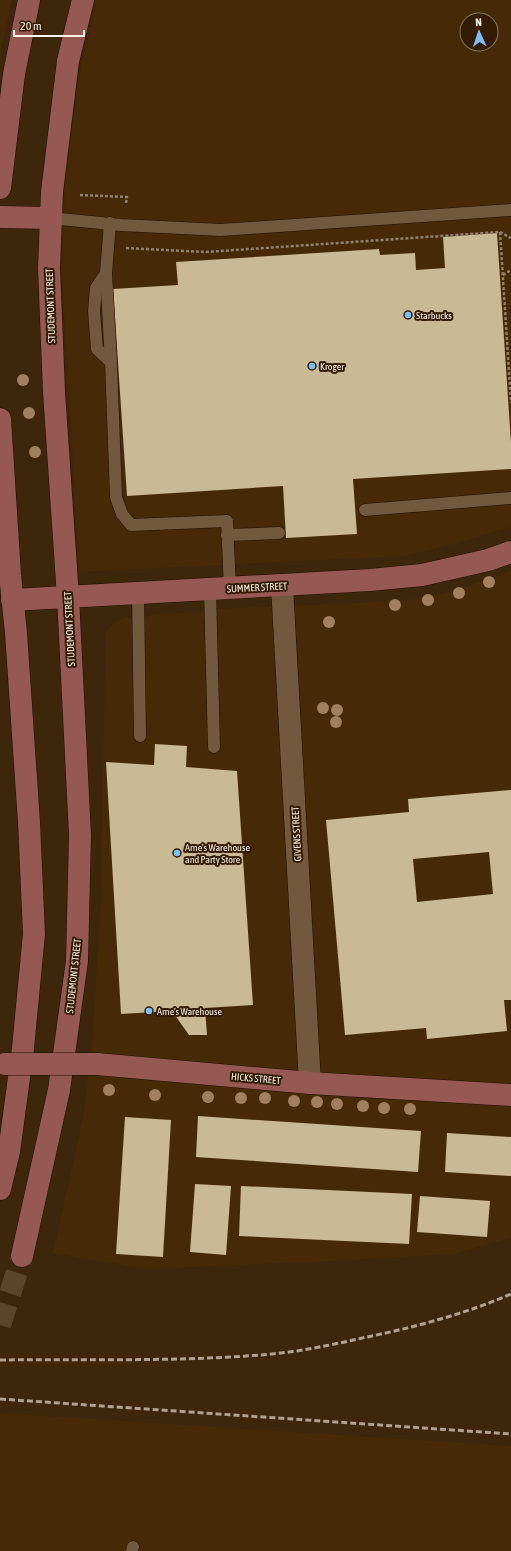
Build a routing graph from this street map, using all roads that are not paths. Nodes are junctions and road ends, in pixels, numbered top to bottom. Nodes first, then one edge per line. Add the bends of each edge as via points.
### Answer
1 (30, 0) edge
2 (83, 0) edge
3 (0, 188) edge
4 (511, 210) edge
5 (0, 217) edge
6 (50, 218) junction
7 (110, 223) junction
8 (0, 425) edge
9 (511, 498) edge
10 (365, 510) dead end
11 (279, 533) dead end
12 (228, 535) junction
13 (511, 552) edge
14 (282, 586) junction
15 (220, 589) junction
16 (138, 593) junction
17 (68, 597) junction
18 (6, 600) edge
19 (140, 736) dead end
20 (214, 747) dead end
21 (2, 1064) edge
22 (310, 1082) junction
23 (511, 1095) edge
24 (0, 1189) edge
25 (22, 1256) tunnel mouth

1 - 3 main road via 14,74
2 - 6 main road, STUDEMONT STREET via 68,61
4 - 7 lane via 221,230 121,226
5 - 6 main road
6 - 7 lane
6 - 17 main road, STUDEMONT STREET via 48,268
7 - 12 lane via 106,273 96,288 94,311 97,349 111,362 116,497 122,514 131,526 227,521
8 - 18 main road
9 - 10 lane
11 - 12 lane
12 - 15 lane
13 - 14 main road, SUMMER STREET via 422,575
14 - 15 main road, SUMMER STREET
14 - 22 street, GIVENS STREET
15 - 16 main road, SUMMER STREET
15 - 20 lane
16 - 17 main road, SUMMER STREET
16 - 19 lane
17 - 18 main road, SUMMER STREET
17 - 25 main road, STUDEMONT STREET via 80,835 77,961 59,1090
18 - 24 main road via 16,632 34,934 23,1048 9,1152
21 - 22 main road, HICKS STREET, bridge via 97,1064
22 - 23 main road, HICKS STREET

